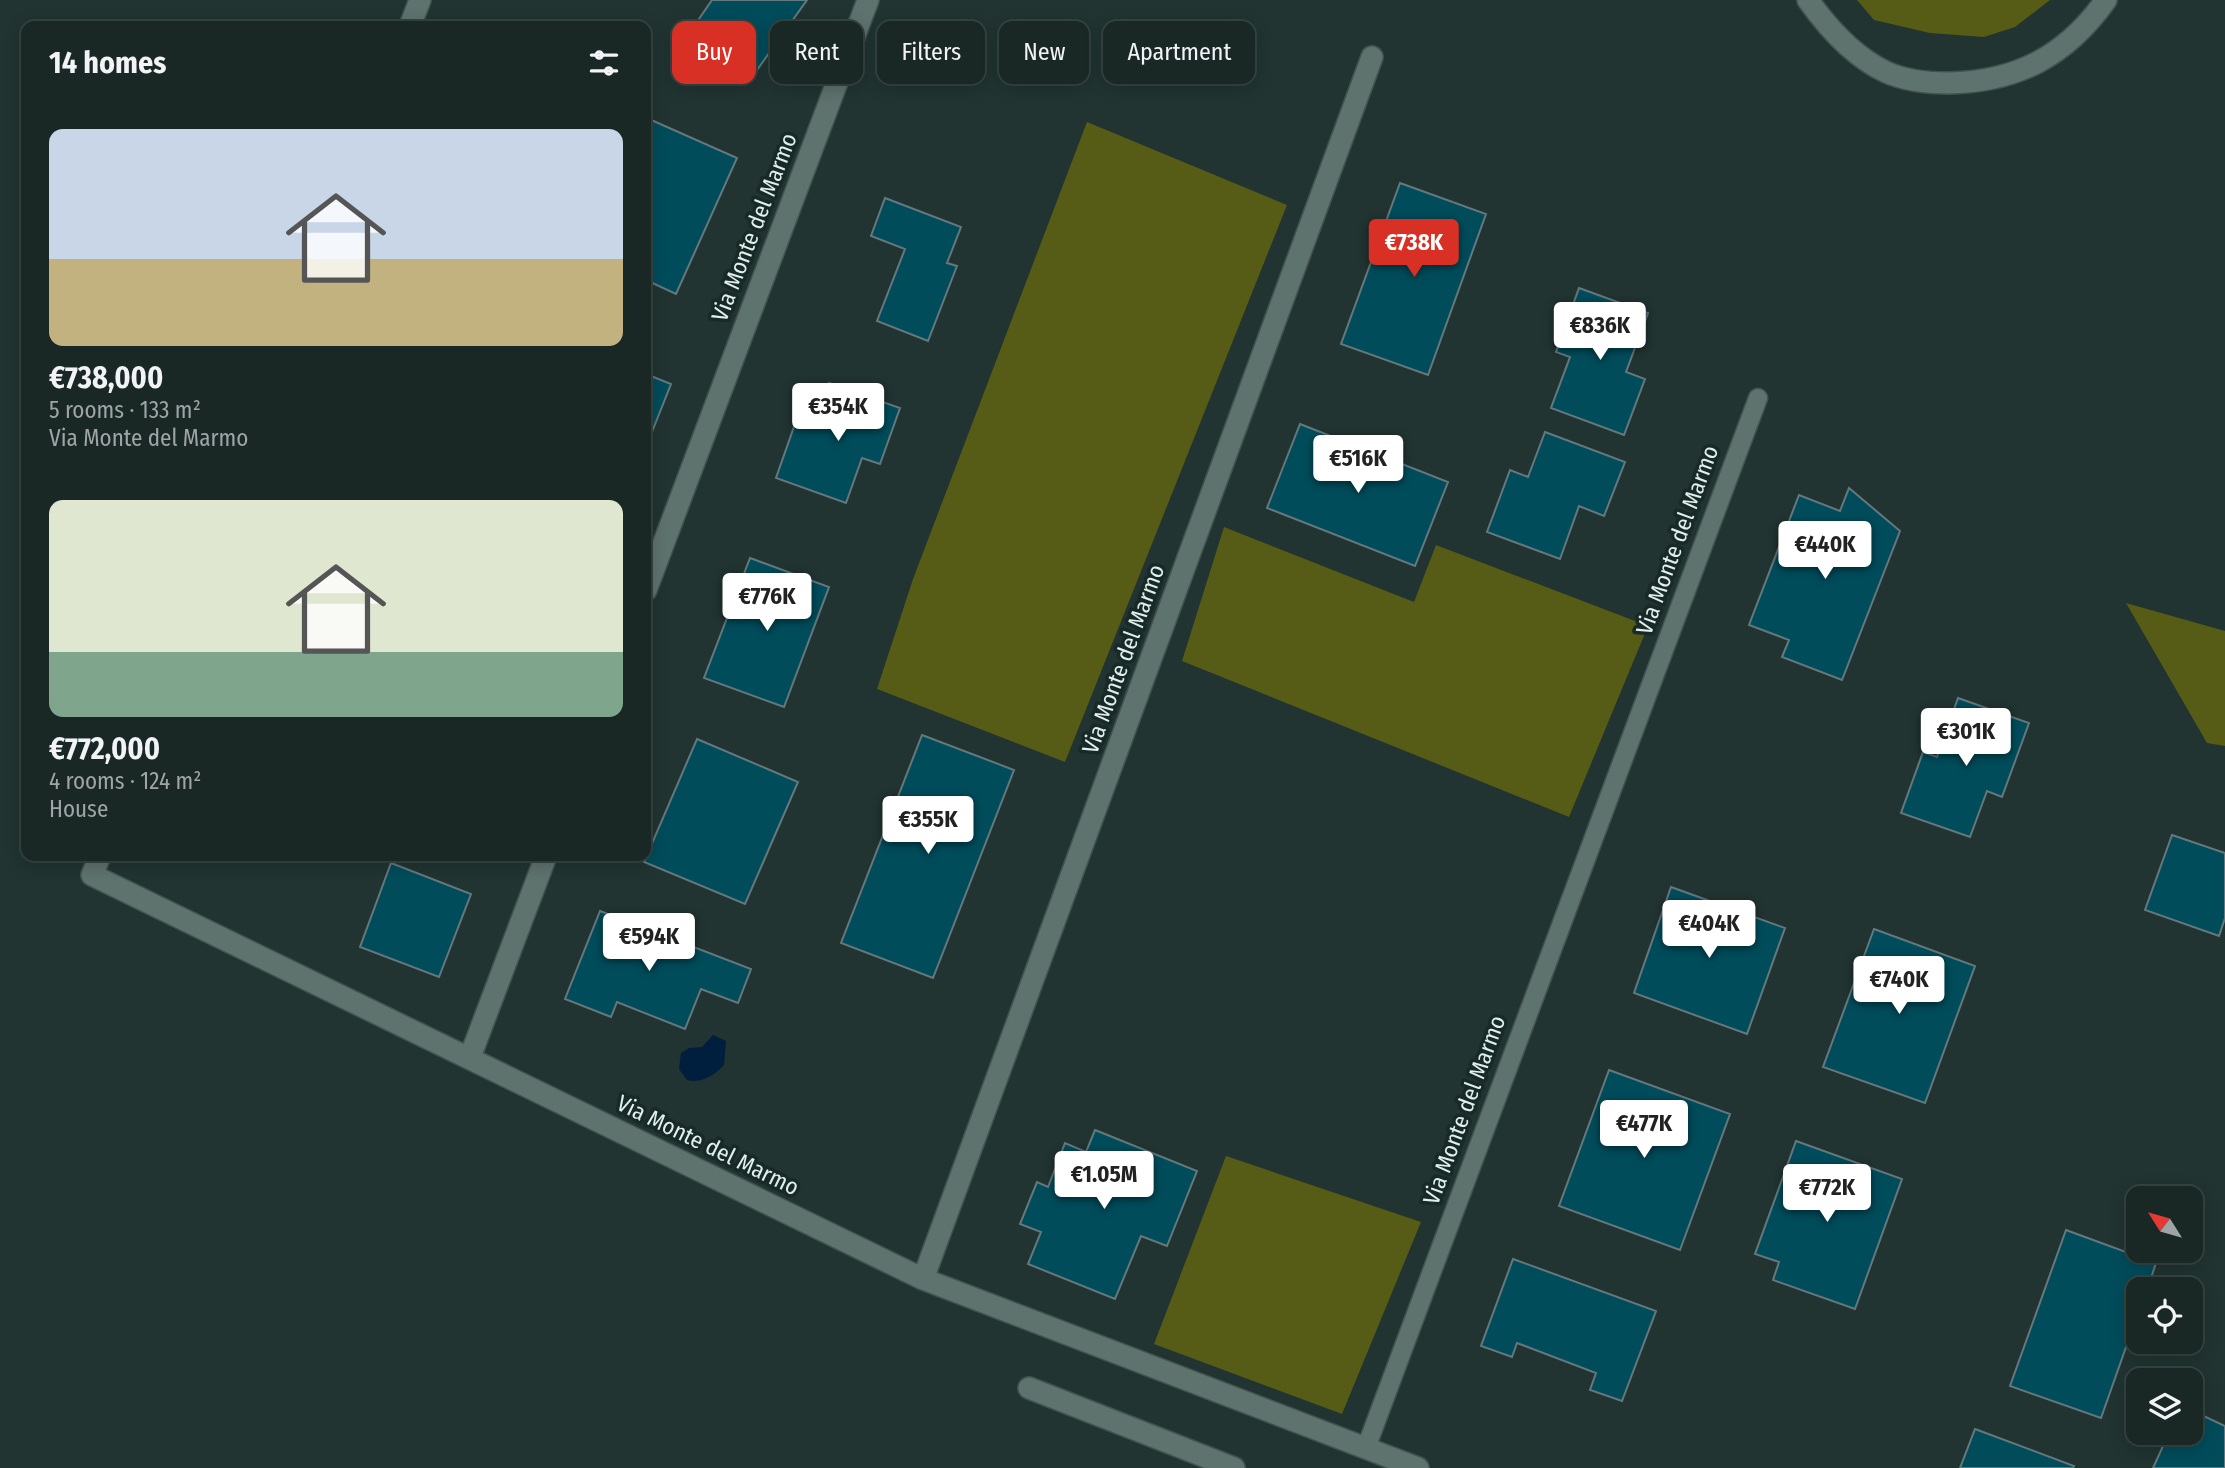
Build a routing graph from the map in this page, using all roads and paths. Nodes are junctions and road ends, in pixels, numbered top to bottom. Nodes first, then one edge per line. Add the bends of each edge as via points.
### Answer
1 (420, 0) edge
2 (868, 0) edge
3 (1808, 0) edge
4 (2106, 0) edge
5 (412, 21) edge
6 (1372, 57) dead end
7 (1758, 398) dead end
8 (651, 577) edge
9 (98, 861) edge
10 (544, 861) edge
11 (470, 1057) junction
12 (923, 1279) junction
13 (1029, 1388) dead end
14 (1366, 1448) junction
15 (1234, 1468) edge
16 (1418, 1468) edge

1 - 5 street
2 - 8 street, Via Monte del Marmo
3 - 4 street via 1829,27 1864,58 1905,79 1930,83 1992,79 2037,64 2087,26
6 - 12 street, Via Monte del Marmo
7 - 14 lane, Via Monte del Marmo
9 - 11 street, Via Monte del Marmo via 92,875
10 - 11 street
11 - 12 street, Via Monte del Marmo
12 - 14 street, Via Monte del Marmo
13 - 15 street
14 - 16 street, Via Monte del Marmo

